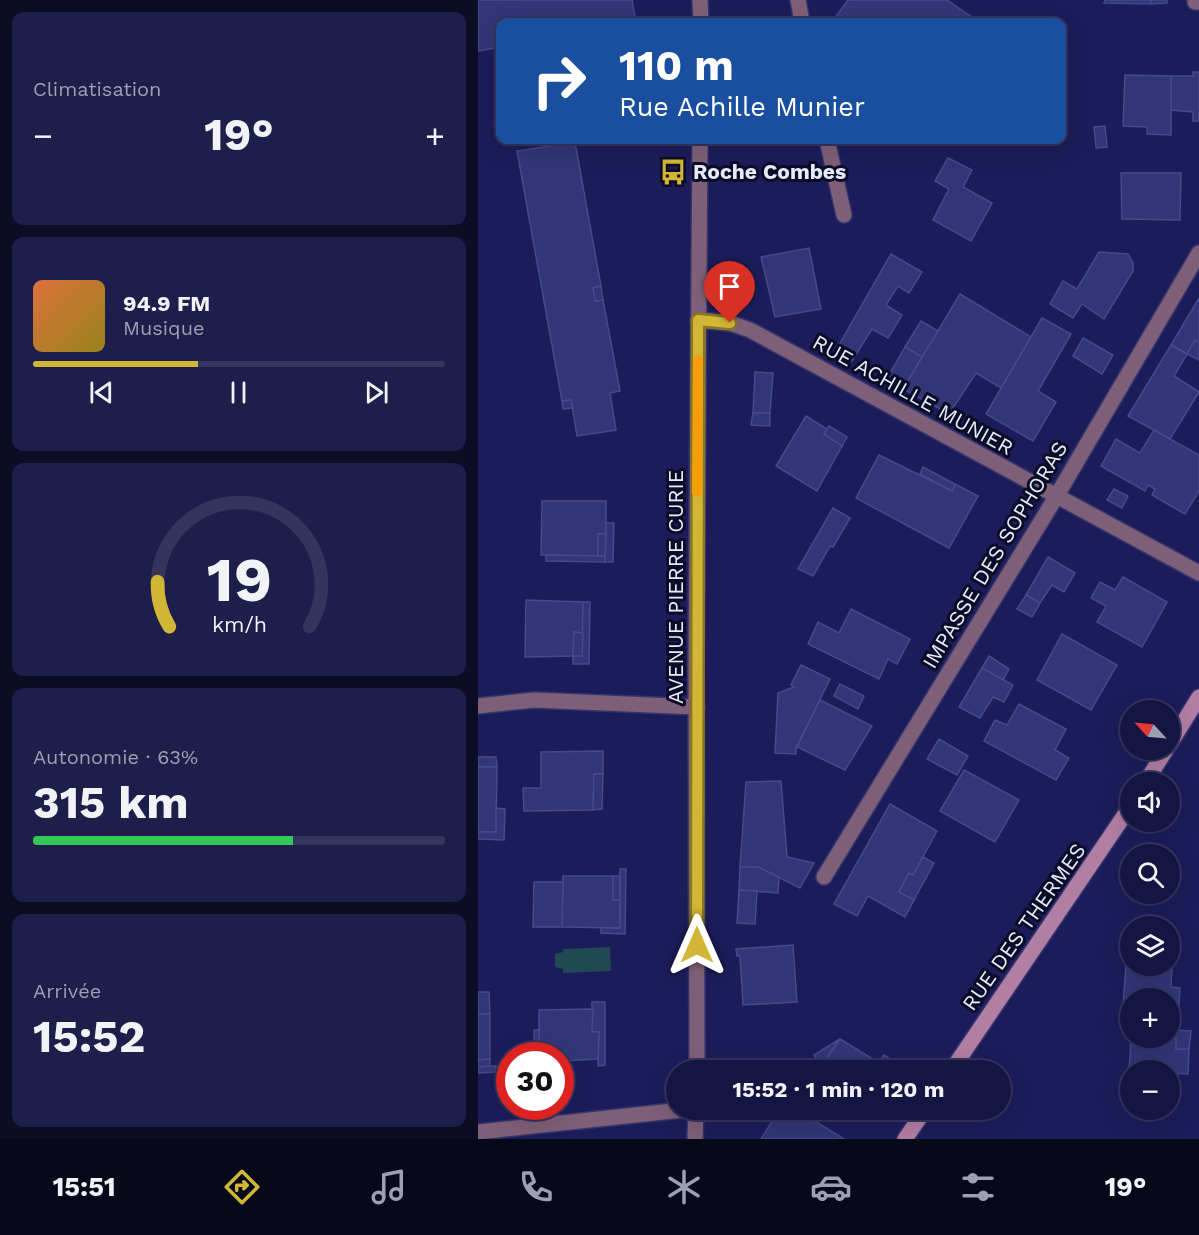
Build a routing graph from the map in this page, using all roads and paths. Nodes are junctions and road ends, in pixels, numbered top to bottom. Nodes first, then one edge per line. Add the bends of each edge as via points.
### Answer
1 (700, 0) edge
2 (798, 0) edge
3 (701, 18) edge
4 (801, 18) edge
5 (700, 144) edge
6 (828, 144) edge
7 (844, 215) dead end
8 (1198, 253) edge
9 (698, 320) junction
10 (1056, 497) junction
11 (1198, 573) edge
12 (1198, 697) edge
13 (478, 706) edge
14 (697, 707) junction
15 (1180, 727) edge
16 (1120, 822) edge
17 (824, 877) dead end
18 (697, 1060) edge
19 (958, 1060) edge
20 (666, 1112) edge
21 (696, 1120) edge
22 (918, 1120) edge
23 (478, 1132) edge
24 (695, 1139) edge
25 (905, 1139) edge

1 - 3 street
2 - 4 street
5 - 9 street, AVENUE PIERRE CURIE
6 - 7 street
8 - 10 street, IMPASSE DES SOPHORAS
9 - 10 street, RUE ACHILLE MUNIER via 730,323 750,330
9 - 14 street, AVENUE PIERRE CURIE
10 - 11 street, RUE ACHILLE MUNIER
10 - 17 street, IMPASSE DES SOPHORAS
12 - 15 main road
13 - 14 street via 534,700
14 - 18 street, AVENUE PIERRE CURIE
16 - 19 main road, RUE DES THERMES
20 - 23 street
21 - 24 street
22 - 25 main road

